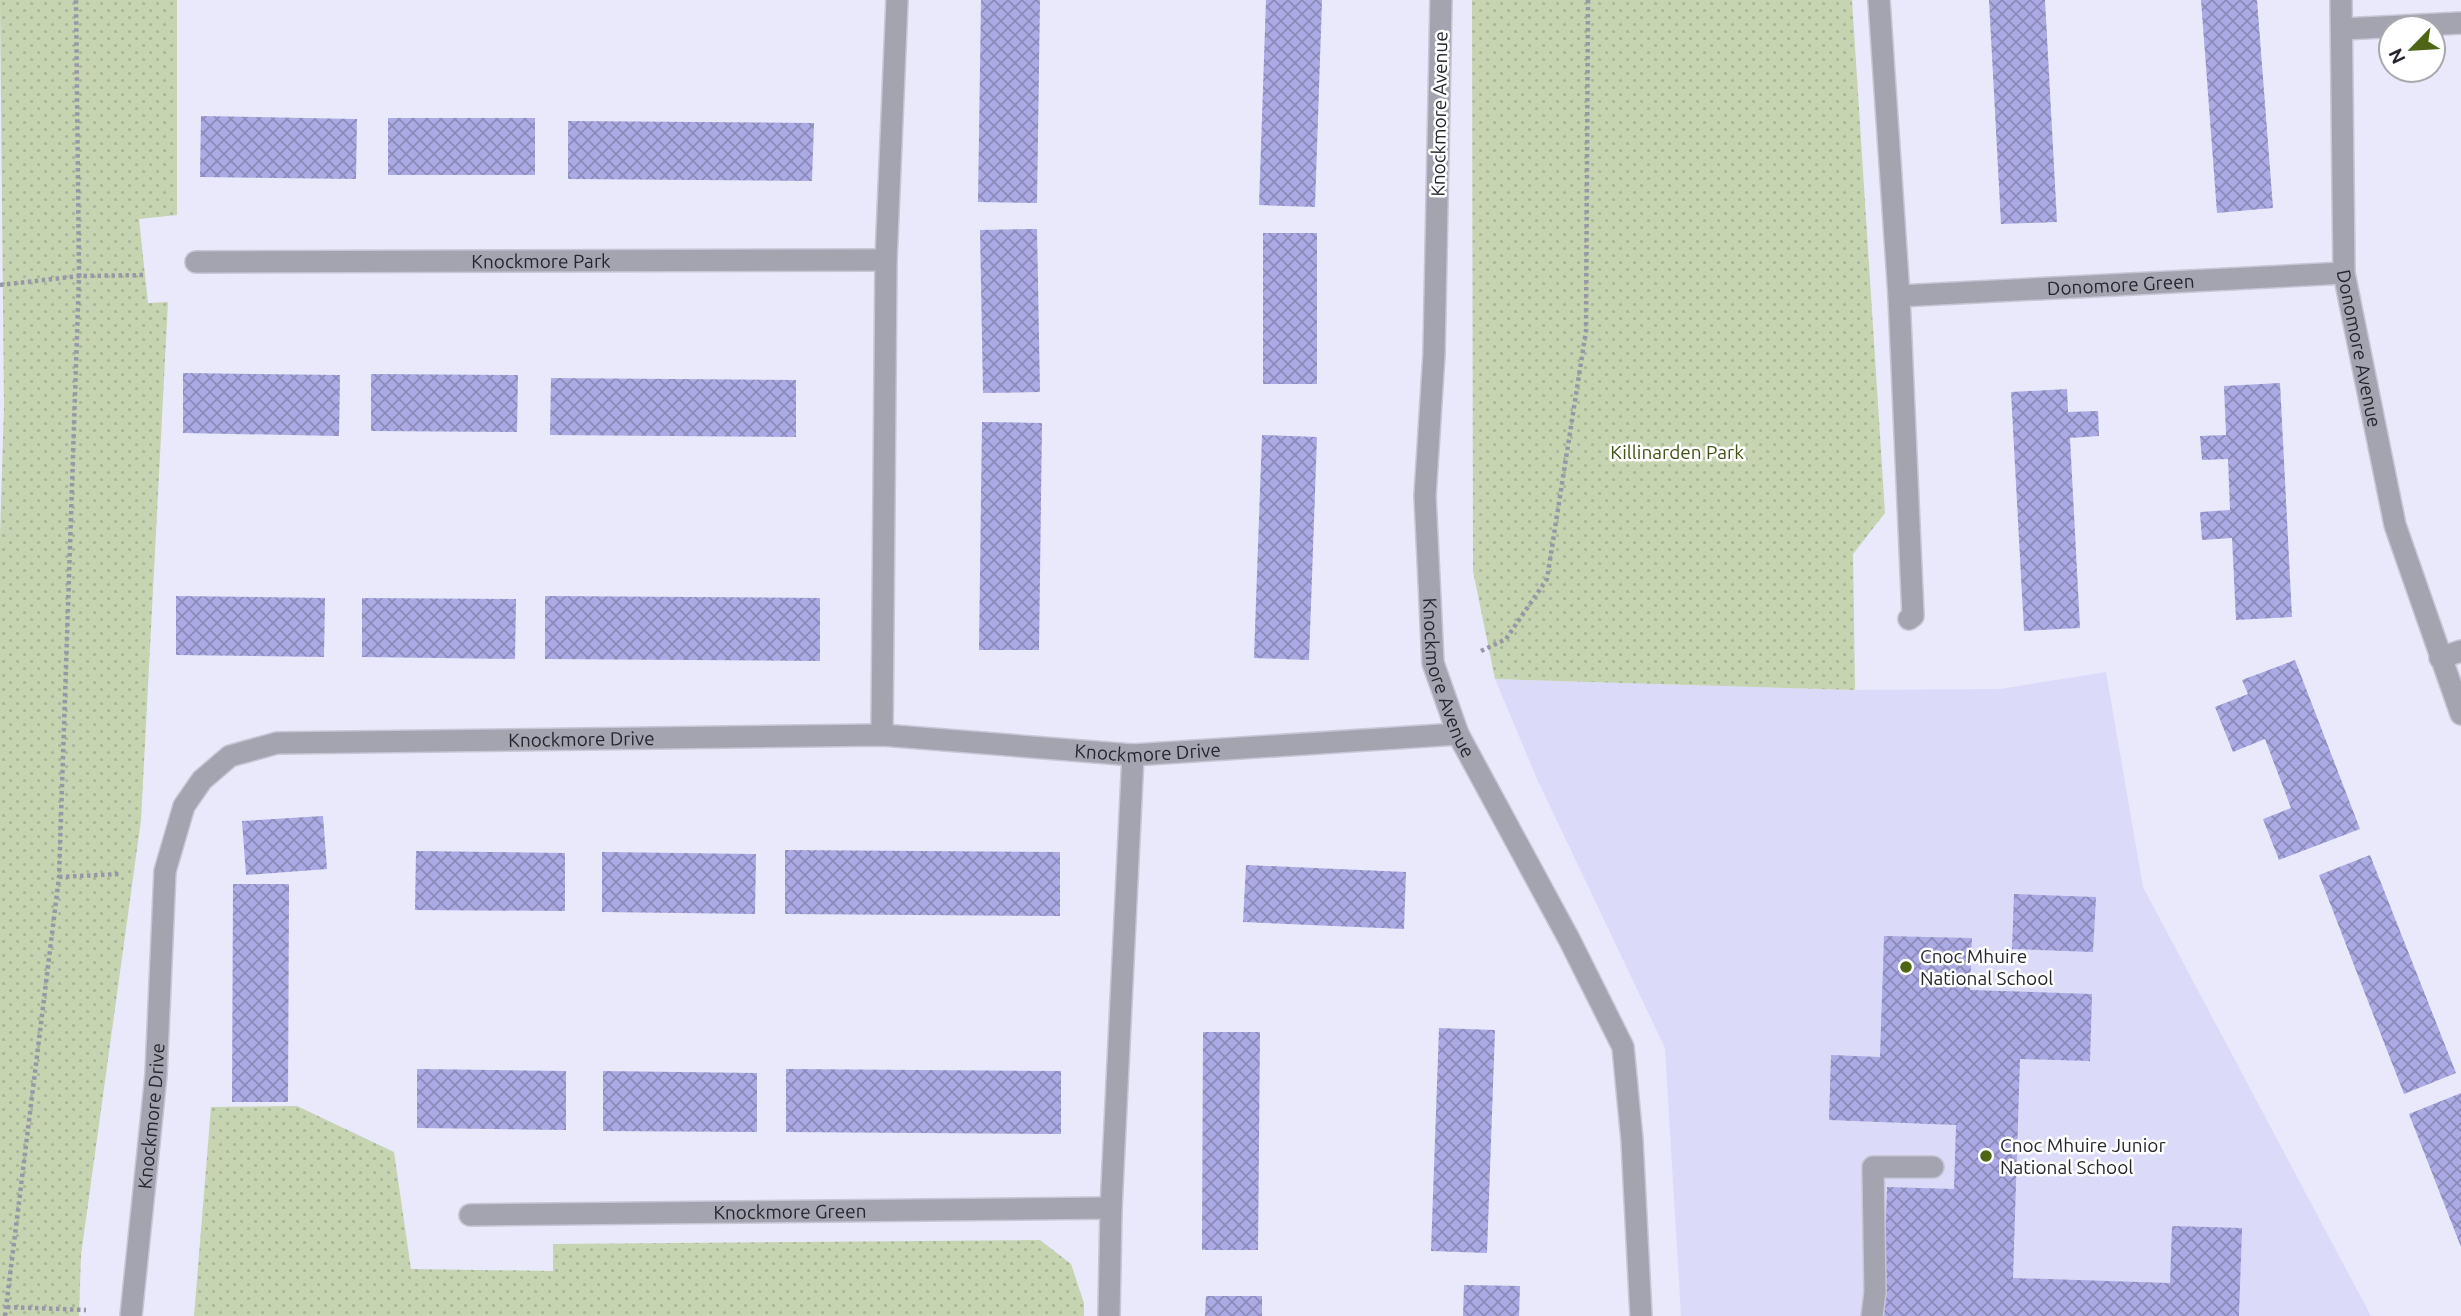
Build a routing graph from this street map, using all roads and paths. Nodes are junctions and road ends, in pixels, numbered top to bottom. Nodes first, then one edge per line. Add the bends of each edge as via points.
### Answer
1 (76, 0) edge
2 (897, 0) edge
3 (1441, 0) edge
4 (1588, 0) edge
5 (1879, 0) edge
6 (2342, 0) edge
7 (2461, 23) edge
8 (2343, 29) junction
9 (886, 260) junction
10 (196, 262) dead end
11 (2344, 273) junction
12 (145, 275) dead end
13 (79, 276) junction
14 (0, 285) edge
15 (1899, 296) junction
16 (1909, 619) dead end
17 (1481, 651) dead end
18 (2461, 651) edge
19 (2440, 658) junction
20 (2461, 714) edge
21 (1458, 734) junction
22 (882, 735) junction
23 (1133, 755) junction
24 (119, 874) dead end
25 (59, 877) junction
26 (1933, 1167) dead end
27 (1111, 1208) junction
28 (470, 1215) dead end
29 (7, 1307) junction
30 (86, 1310) dead end
31 (5, 1316) edge
32 (131, 1316) edge
33 (1109, 1316) edge
34 (1642, 1316) edge
35 (1872, 1316) edge

1 - 13 path
2 - 9 street
3 - 21 street, Knockmore Avenue via 1434,354 1425,496 1433,663
4 - 17 path via 1586,331 1550,565 1547,579 1507,639
5 - 15 street
6 - 8 street, Donomore Avenue
7 - 8 street
8 - 11 street, Donomore Avenue
9 - 10 street, Knockmore Park
9 - 22 street
11 - 15 street, Donomore Green
11 - 19 street, Donomore Avenue via 2395,525
12 - 13 path
13 - 14 path
13 - 25 path
15 - 16 street via 1913,616
18 - 19 street
19 - 20 street, Donomore Avenue
21 - 23 street, Knockmore Drive
21 - 34 street, Knockmore Avenue via 1623,1047
22 - 23 street, Knockmore Drive
22 - 32 street, Knockmore Drive via 276,743 230,756 202,780 184,806 165,871 156,1075
23 - 27 street
24 - 25 path
25 - 29 path
26 - 35 street via 1873,1167
27 - 28 street, Knockmore Green
27 - 33 street
29 - 30 path
29 - 31 path

